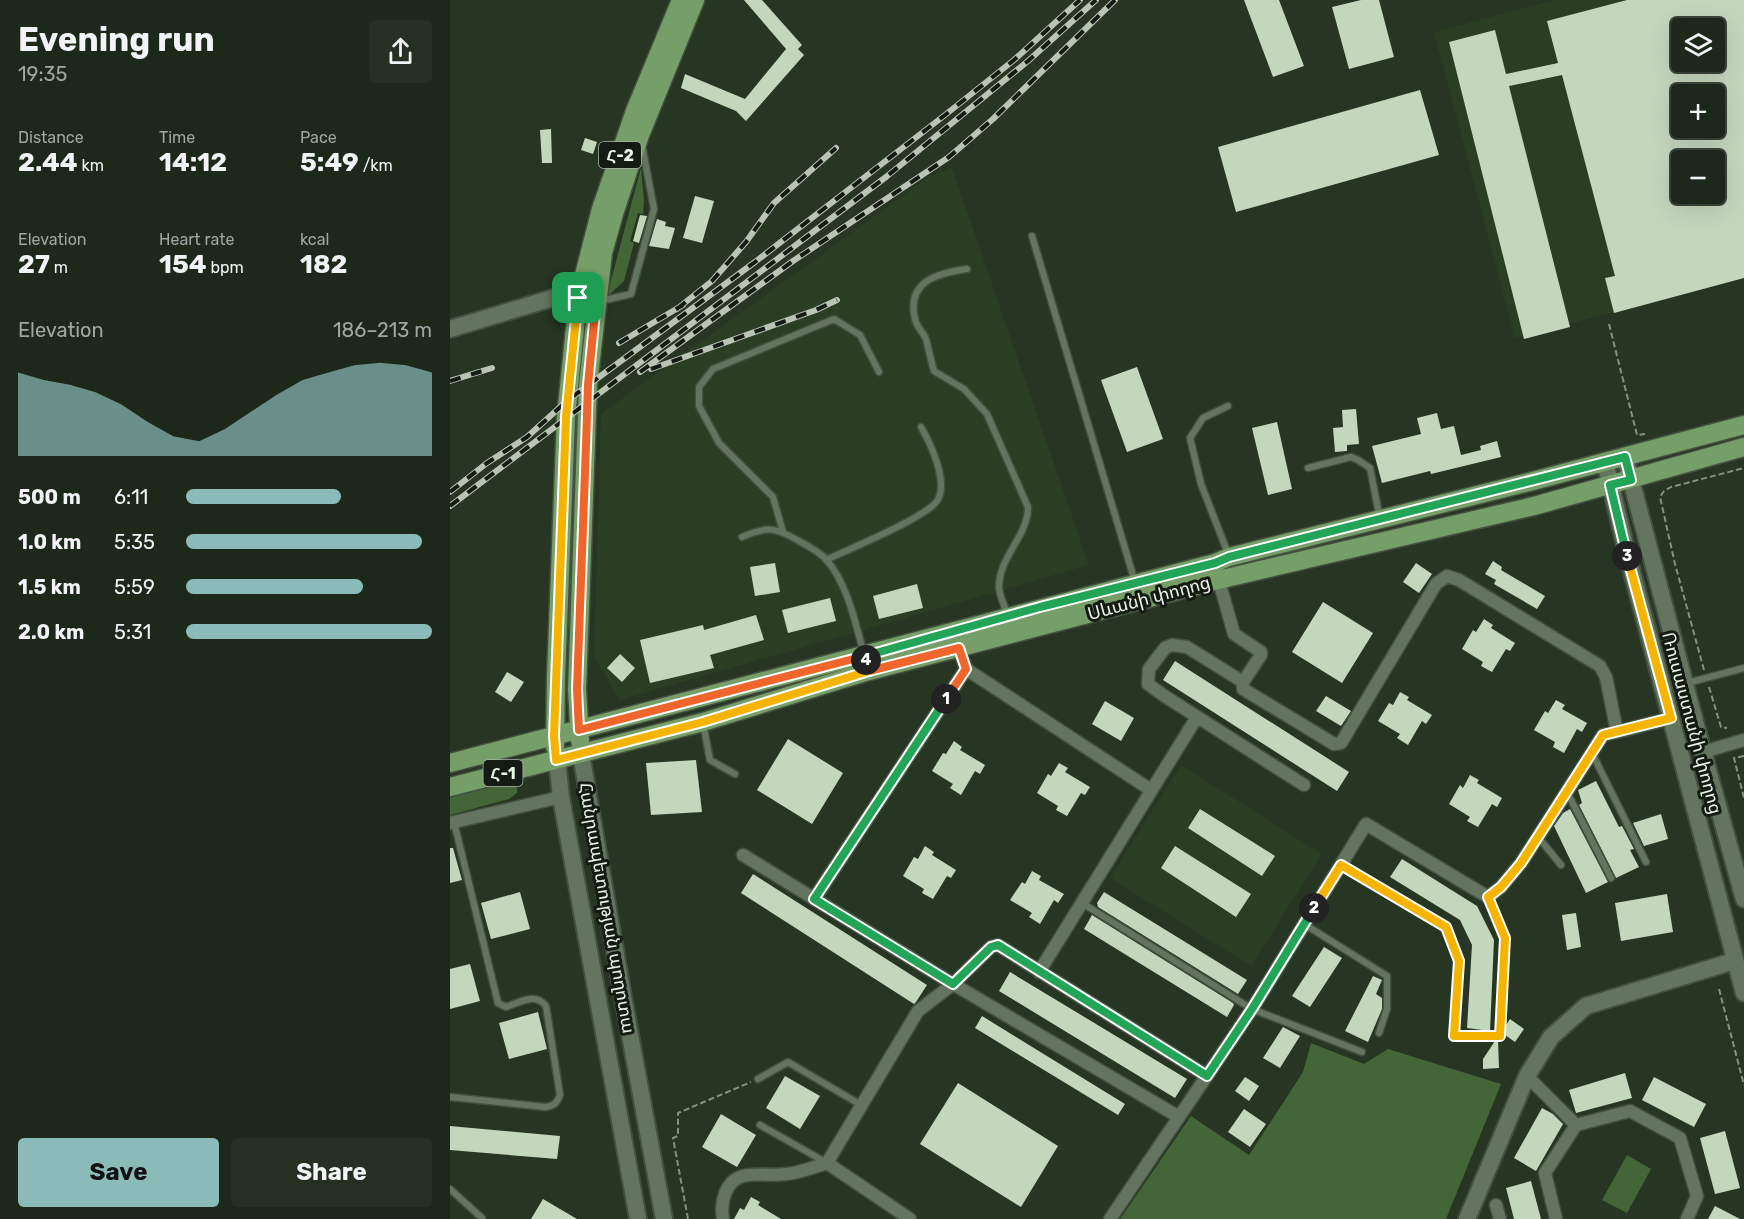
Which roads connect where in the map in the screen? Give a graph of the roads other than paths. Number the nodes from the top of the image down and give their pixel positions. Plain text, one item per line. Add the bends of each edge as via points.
1 (681, 0) edge
2 (695, 0) edge
3 (640, 135) junction
4 (1032, 236) dead end
5 (967, 269) dead end
6 (596, 302) junction
7 (577, 306) junction
8 (450, 329) edge
9 (879, 372) dead end
10 (1228, 406) dead end
11 (1744, 425) edge
12 (921, 427) dead end
13 (1744, 447) edge
14 (1625, 457) junction
15 (1605, 462) junction
16 (1308, 468) dead end
17 (1631, 480) junction
18 (1610, 485) junction
19 (1380, 519) junction
20 (783, 532) junction
21 (742, 537) dead end
22 (826, 560) junction
23 (1221, 566) junction
24 (1135, 583) junction
25 (1008, 616) junction
26 (959, 648) junction
27 (867, 663) junction
28 (966, 669) junction
29 (1744, 669) edge
30 (1243, 682) junction
31 (1685, 684) junction
32 (1197, 717) junction
33 (1671, 718) junction
34 (703, 722) junction
35 (579, 730) junction
36 (1617, 732) junction
37 (554, 736) junction
38 (1744, 740) edge
39 (1703, 752) junction
40 (1592, 753) junction
41 (581, 754) junction
42 (556, 760) junction
43 (450, 763) edge
44 (735, 774) dead end
45 (1304, 785) dead end
46 (450, 787) edge
47 (1151, 790) junction
48 (1567, 791) junction
49 (561, 797) junction
50 (452, 823) edge
51 (1538, 836) junction
52 (743, 855) dead end
53 (1646, 862) dead end
54 (1341, 865) junction
55 (1561, 865) dead end
56 (1611, 878) dead end
57 (1488, 897) junction
58 (814, 899) junction
59 (1744, 899) edge
60 (1081, 903) junction
61 (1304, 924) junction
62 (1739, 959) edge
63 (1038, 972) junction
64 (953, 984) junction
65 (1744, 993) edge
66 (1252, 1009) junction
67 (1379, 1033) dead end
68 (1362, 1052) dead end
69 (1207, 1076) junction
70 (1527, 1076) junction
71 (758, 1079) road end
72 (450, 1096) edge
73 (862, 1105) junction
74 (1179, 1117) junction
75 (760, 1125) dead end
76 (1576, 1125) junction
77 (827, 1163) junction
78 (450, 1189) edge
79 (1496, 1205) dead end
80 (482, 1219) edge
81 (638, 1219) edge
82 (664, 1219) edge
83 (723, 1219) edge
84 (910, 1219) edge
85 (1110, 1219) edge
86 (1467, 1219) edge
87 (1500, 1219) edge
88 (1556, 1219) edge
89 (1687, 1219) edge

1 - 7 main road, Հ-2 via 635,111 601,208
2 - 3 main road, Հանրապետության պողոտա / Հ-2
3 - 6 main road, Հանրապետության պողոտա / Հ-2 via 603,253
3 - 6 lane via 654,209 631,294
4 - 24 lane
5 - 25 lane via 941,273 920,285 914,300 915,320 925,337 934,371 964,389 987,414 1028,507 1028,519 1001,566 999,588
6 - 7 main road
6 - 35 main road, Հանրապետության պողոտա / Հ-2 via 588,385 577,689
7 - 8 main road via 556,297
7 - 37 main road, Հանրապետության պողոտա / Հ-2 via 566,417
9 - 20 lane via 860,335 834,319 712,369 699,387 699,406 719,443 773,497
10 - 23 lane via 1203,418 1190,438
11 - 14 main road, Սևանի փողոց / Հ-1
12 - 22 lane via 931,443 939,471 941,491 937,502 921,515
13 - 17 main road, Սևանի փողոց / Հ-1
14 - 15 main road, Սևանի փողոց / Հ-1
14 - 17 main road, Ռուսաստանի փողոց
15 - 18 main road, Ռուսաստանի փողոց
15 - 19 main road, Սևանի փողոց / Հ-1
16 - 19 lane via 1351,457 1358,459 1370,468
17 - 18 main road, Սևանի փողոց / Հ-1
17 - 31 main road, Ռուսաստանի փողոց
18 - 23 main road, Սևանի փողոց / Հ-1 via 1488,518
18 - 33 main road, Ռուսաստանի փողոց
19 - 23 main road, Սևանի փողոց / Հ-1
20 - 21 lane via 761,529
20 - 22 lane
22 - 27 lane via 846,591
23 - 24 main road, Սևանի փողոց / Հ-1
23 - 26 main road, Սևանի փողոց / Հ-1
23 - 30 street via 1234,634 1261,652
24 - 25 main road, Սևանի փողոց / Հ-1
25 - 27 main road, Սևանի փողոց / Հ-1
26 - 27 main road, Սևանի փողոց / Հ-1
26 - 28 street
27 - 34 main road, Սևանի փողոց / Հ-1
27 - 35 main road, Սևանի փողոց / Հ-1
28 - 47 street
28 - 58 street
29 - 31 lane
30 - 32 street via 1187,646 1165,648 1149,669 1148,684
30 - 36 street via 1244,689 1338,745 1436,584 1447,576 1600,666 1606,677
31 - 39 main road, Ռուսաստանի փողոց
32 - 45 street
32 - 47 street
33 - 36 street
33 - 62 main road, Ռուսաստանի փողոց
34 - 41 main road, Սևանի փողոց / Հ-1
34 - 44 lane via 710,760
35 - 37 main road, Սևանի փողոց / Հ-1
35 - 41 main road, Հանրապետության պողոտա / Հ-2
36 - 40 street via 1603,735
37 - 42 main road, Հանրապետության պողոտա / Հ-2
37 - 43 main road, Հ-1
38 - 39 street
39 - 59 main road, Ռուսաստանի փողոց
40 - 48 street
40 - 53 lane
41 - 42 main road, Սևանի փողոց / Հ-1
41 - 82 main road, Հանրապետության պողոտա
42 - 46 main road, Հ-1
42 - 49 main road, Հանրապետության պողոտա
47 - 60 street
48 - 51 street
48 - 56 lane
49 - 50 street
49 - 81 main road, Հանրապետության պողոտա
50 - 72 lane via 498,1003 506,1007 536,998 542,1000 560,1095 553,1106 545,1107
51 - 55 lane
51 - 57 street via 1511,876
52 - 58 street
54 - 57 street via 1366,824
54 - 57 lane via 1446,927 1459,961 1454,1036 1500,1036 1505,938
54 - 61 street
58 - 64 street
60 - 63 street
60 - 66 lane
61 - 66 street
61 - 67 lane via 1387,976 1387,1009
62 - 65 main road, Ռուսաստանի փողոց
62 - 70 main road via 1586,1006 1551,1037
63 - 64 street via 998,945 991,947
63 - 69 street
64 - 73 street via 918,1011
64 - 74 street
66 - 68 lane
66 - 69 street
69 - 74 street
70 - 76 street
70 - 86 main road
71 - 73 lane via 788,1062
73 - 77 street
74 - 85 street
75 - 77 lane
76 - 88 street via 1545,1173
76 - 89 street via 1630,1111 1680,1138 1697,1196
77 - 83 street via 789,1174 743,1176 724,1192
77 - 84 street
78 - 80 lane
79 - 87 street

